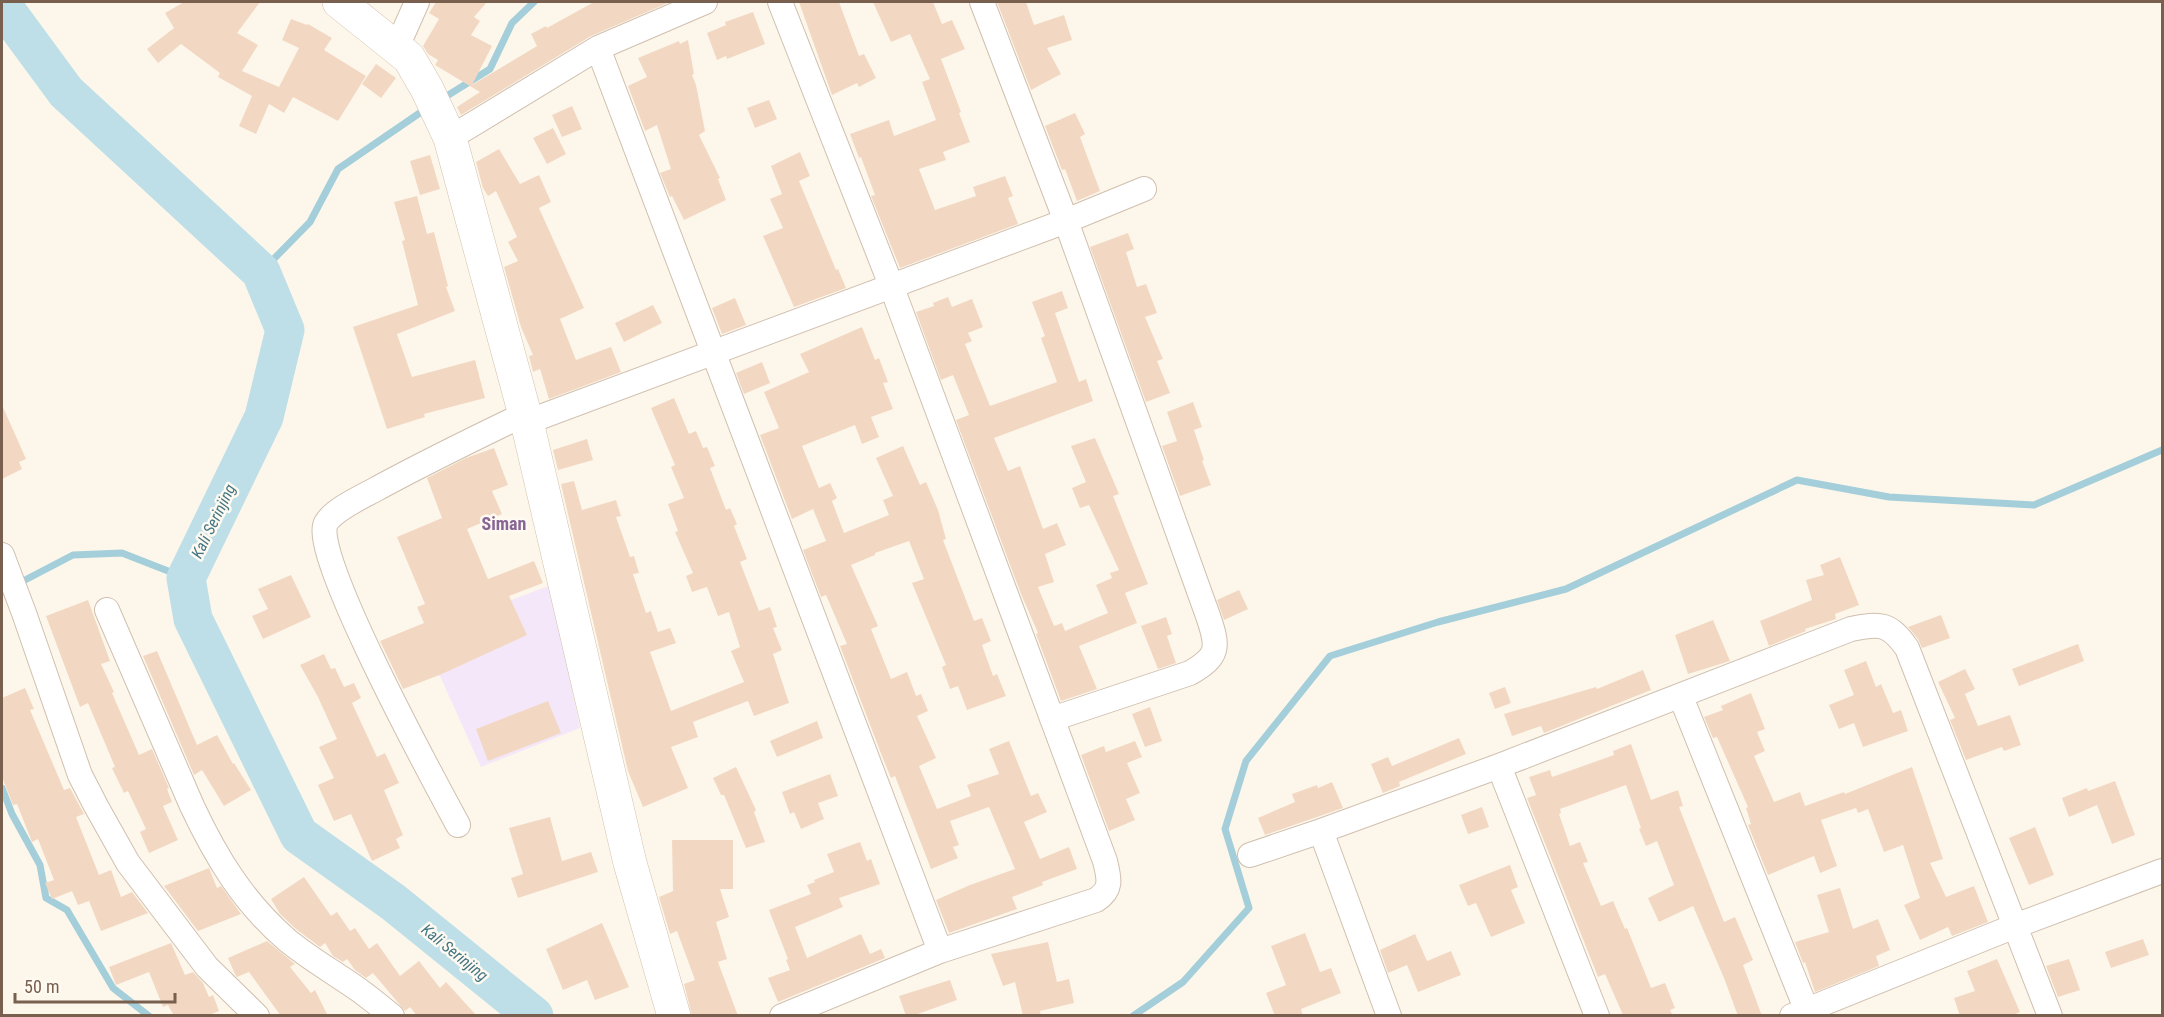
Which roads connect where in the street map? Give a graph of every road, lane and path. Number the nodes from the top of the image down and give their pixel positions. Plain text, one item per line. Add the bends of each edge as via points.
1 (339, 2) edge
2 (417, 2) edge
3 (705, 2) edge
4 (780, 2) edge
5 (982, 2) edge
6 (397, 47) junction
7 (598, 48) junction
8 (447, 130) junction
9 (1144, 189) dead end
10 (1066, 221) junction
11 (891, 285) junction
12 (712, 353) junction
13 (526, 418) junction
14 (5, 565) edge
15 (107, 610) dead end
16 (1680, 697) junction
17 (1052, 719) junction
18 (1499, 766) junction
19 (458, 825) dead end
20 (1321, 831) junction
21 (1250, 855) dead end
22 (2163, 871) edge
23 (2015, 926) junction
24 (940, 951) junction
25 (1803, 1014) edge
26 (256, 1016) edge
27 (392, 1016) edge
28 (674, 1016) edge
29 (782, 1016) edge
30 (1389, 1016) edge
31 (1597, 1016) edge
32 (2050, 1016) edge

1 - 6 main road
2 - 6 street
3 - 7 street
4 - 11 street
5 - 10 street
6 - 8 main road via 409,58
7 - 8 street
7 - 12 street
8 - 13 main road
9 - 10 street
10 - 11 street
10 - 17 street via 1209,616 1215,647 1207,663 1190,673
11 - 12 street
11 - 17 street
12 - 13 street
12 - 24 street
13 - 19 street via 434,458 333,514 325,524 326,548 360,632
13 - 28 main road via 630,863
14 - 26 street via 80,775 128,863 207,967
15 - 27 street via 192,806 234,883 286,939
16 - 18 street
16 - 23 street via 1851,629 1884,625 1907,648
16 - 25 street
17 - 24 street via 1105,861 1108,889 1096,900
18 - 20 street
18 - 31 street
20 - 21 street
20 - 30 street
22 - 23 street
23 - 25 street
23 - 32 street
24 - 29 street

